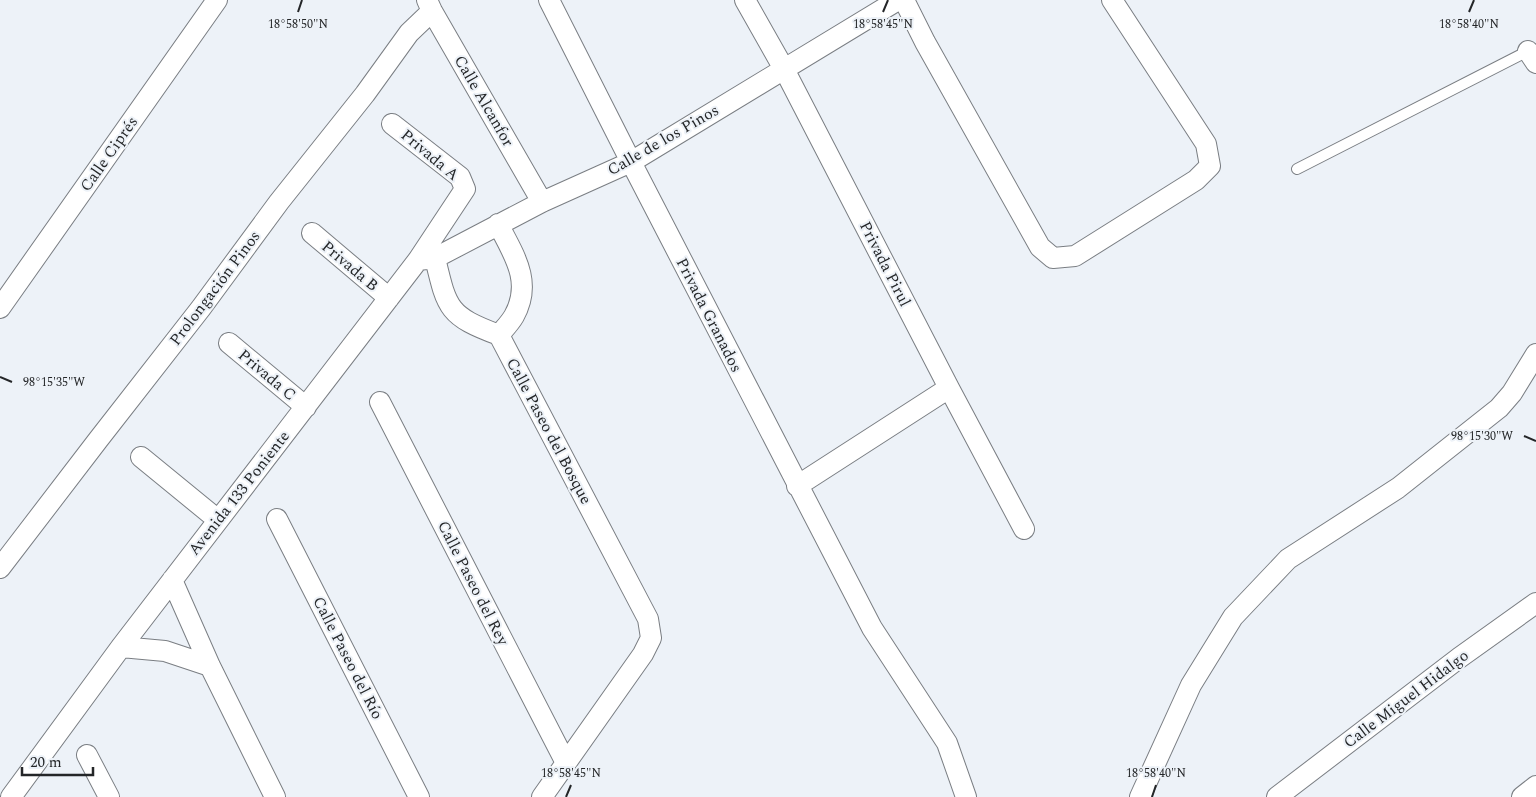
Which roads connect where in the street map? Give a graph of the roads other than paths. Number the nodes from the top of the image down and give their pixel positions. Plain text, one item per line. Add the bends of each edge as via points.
1 (217, 0) edge
2 (549, 0) edge
3 (745, 0) edge
4 (898, 0) edge
5 (904, 0) edge
6 (1112, 0) edge
7 (430, 6) edge
8 (1533, 54) edge
9 (784, 69) junction
10 (392, 124) dead end
11 (631, 162) junction
12 (1296, 169) dead end
13 (465, 189) joint
14 (542, 202) junction
15 (498, 224) junction
16 (312, 233) dead end
17 (426, 259) junction
18 (389, 298) junction
19 (0, 308) edge
20 (499, 335) junction
21 (229, 343) dead end
22 (1536, 354) edge
23 (949, 388) junction
24 (380, 402) dead end
25 (306, 407) junction
26 (141, 457) dead end
27 (798, 486) junction
28 (277, 519) dead end
29 (218, 520) junction
30 (1024, 529) dead end
31 (0, 568) edge
32 (172, 580) junction
33 (1536, 602) edge
34 (120, 647) junction
35 (210, 666) junction
36 (87, 755) dead end
37 (566, 763) junction
38 (1536, 786) edge
39 (11, 797) edge
40 (109, 797) edge
41 (275, 797) edge
42 (419, 797) edge
43 (542, 797) edge
44 (966, 797) edge
45 (1140, 797) edge
46 (1277, 797) edge
47 (1522, 797) edge

1 - 19 street, Calle Ciprés
2 - 11 street, Privada Granados
3 - 9 street, Privada Pirul
4 - 9 street, Calle de los Pinos
5 - 6 street via 1040,247 1053,258 1075,256 1196,180 1210,166 1206,144
7 - 14 street, Calle Alcanfor
7 - 31 street, Prolongación Pinos
8 - 12 lane
9 - 11 street, Calle de los Pinos
9 - 23 street, Privada Pirul
10 - 13 street, Privada A via 460,177
11 - 14 street, Calle de los Pinos
11 - 27 street, Privada Granados
13 - 17 street, Avenida 133 Poniente
14 - 15 street, Calle de los Pinos
15 - 17 street, Calle de los Pinos
15 - 20 street via 522,277 522,295 514,317
16 - 18 street, Privada B
17 - 18 street, Avenida 133 Poniente
17 - 20 street via 449,305 459,317
18 - 25 street, Avenida 133 Poniente
20 - 37 street, Calle Paseo del Bosque via 648,619 650,638 642,654
21 - 25 street, Privada C
22 - 45 street via 1499,408 1398,488 1288,558 1233,617 1191,685
23 - 27 street
23 - 30 street, Privada Pirul
24 - 37 street, Calle Paseo del Rey
25 - 29 street, Avenida 133 Poniente
26 - 29 street
27 - 44 street, Privada Granados via 872,628 947,742
28 - 42 street, Calle Paseo del Río
29 - 32 street, Avenida 133 Poniente
32 - 34 street, Avenida 133 Poniente
32 - 35 street
33 - 46 street, Calle Miguel Hidalgo
34 - 35 street via 165,651
34 - 39 street, Avenida 133 Poniente
35 - 41 street
36 - 40 street
37 - 43 street
38 - 47 street

